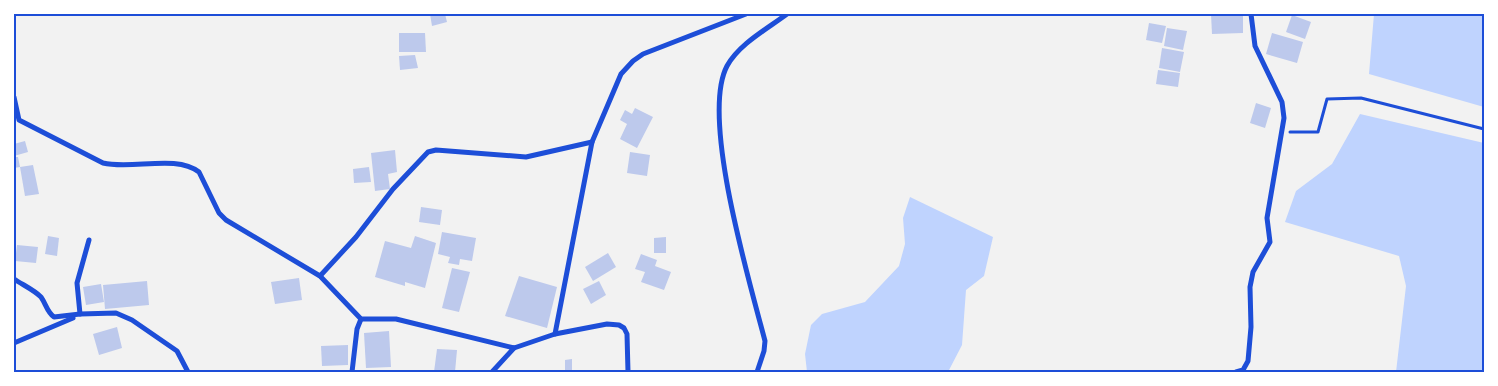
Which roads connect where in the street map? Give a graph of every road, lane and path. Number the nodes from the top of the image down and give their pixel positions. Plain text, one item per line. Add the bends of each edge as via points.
1 (746, 14) edge
2 (786, 14) edge
3 (1251, 14) edge
4 (14, 97) edge
5 (16, 121) edge
6 (1484, 129) edge
7 (1282, 132) junction
8 (592, 142) junction
9 (89, 240) dead end
10 (320, 276) junction
11 (14, 279) edge
12 (80, 314) junction
13 (361, 319) junction
14 (555, 334) junction
15 (14, 343) edge
16 (514, 348) junction
17 (188, 372) edge
18 (352, 372) edge
19 (492, 372) edge
20 (628, 372) edge
21 (756, 372) edge
22 (1236, 372) edge

1 - 8 street via 633,61 621,74
2 - 21 street via 738,51 725,70 720,94 720,125 728,188 745,272 765,341
3 - 7 street via 1255,46 1282,102
4 - 5 street
5 - 10 street via 104,163 168,163 193,168 199,172 219,213 226,220
6 - 7 path via 1361,98 1327,99 1318,132
7 - 22 street via 1267,218 1270,242 1253,272 1250,286 1252,327 1248,361 1243,370
8 - 10 street via 526,158 428,152
8 - 14 street
9 - 12 street via 77,283
10 - 13 street
11 - 12 street via 36,293 54,317
12 - 15 street
12 - 17 street via 116,313 132,320 177,351
13 - 16 street via 396,319
13 - 18 street
14 - 16 street
14 - 20 street via 620,324 627,334
16 - 19 street

